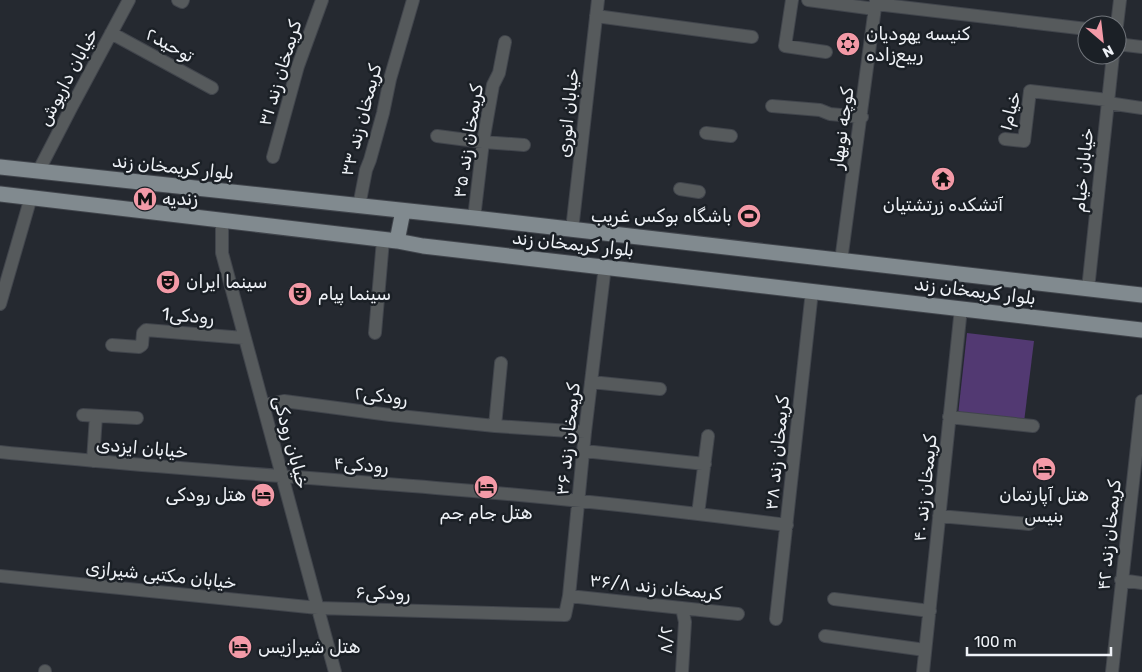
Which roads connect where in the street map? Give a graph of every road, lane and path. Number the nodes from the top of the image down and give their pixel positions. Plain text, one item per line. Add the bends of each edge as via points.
1 (129, 0) edge
2 (322, 0) edge
3 (413, 0) edge
4 (598, 0) edge
5 (792, 0) edge
6 (808, 0) edge
7 (1120, 0) edge
8 (876, 4) edge
9 (1118, 15) edge
10 (596, 16) junction
11 (1077, 28) edge
12 (111, 32) junction
13 (752, 36) dead end
14 (505, 42) dead end
15 (1127, 45) edge
16 (1142, 47) edge
17 (826, 52) dead end
18 (1112, 65) edge
19 (212, 88) dead end
20 (1108, 101) junction
21 (772, 106) dead end
22 (1142, 108) edge
23 (862, 117) junction
24 (706, 133) dead end
25 (436, 136) dead end
26 (731, 136) dead end
27 (1006, 138) dead end
28 (482, 142) junction
29 (524, 145) dead end
30 (273, 157) dead end
31 (1, 167) edge
32 (39, 170) junction
33 (680, 189) dead end
34 (698, 192) dead end
35 (0, 194) edge
36 (31, 198) junction
37 (359, 206) junction
38 (403, 211) junction
39 (474, 218) junction
40 (222, 221) junction
41 (572, 230) junction
42 (390, 241) junction
43 (842, 261) junction
44 (605, 266) junction
45 (1088, 289) junction
46 (812, 291) junction
47 (1142, 296) edge
48 (0, 304) edge
49 (961, 308) junction
50 (1142, 330) edge
51 (375, 333) dead end
52 (244, 338) junction
53 (112, 345) dead end
54 (502, 363) dead end
55 (591, 382) junction
56 (660, 389) dead end
57 (1142, 401) edge
58 (264, 405) junction
59 (83, 415) dead end
60 (96, 416) junction
61 (138, 418) dead end
62 (949, 418) junction
63 (495, 426) junction
64 (1033, 426) dead end
65 (585, 432) junction
66 (708, 436) dead end
67 (584, 451) junction
68 (0, 452) edge
69 (93, 461) junction
70 (705, 464) junction
71 (282, 476) junction
72 (579, 501) junction
73 (1136, 501) edge
74 (698, 514) junction
75 (939, 516) junction
76 (1029, 524) dead end
77 (787, 525) junction
78 (0, 576) edge
79 (1121, 580) junction
80 (1142, 583) edge
81 (569, 596) junction
82 (834, 599) dead end
83 (318, 608) junction
84 (682, 608) junction
85 (930, 611) junction
86 (738, 614) dead end
87 (565, 615) joint
88 (776, 619) dead end
89 (824, 636) dead end
90 (926, 650) junction
91 (335, 672) edge
92 (682, 672) edge
93 (922, 672) edge
94 (1112, 672) edge

1 - 12 street, خیابان داریوش
2 - 30 street, کریمخان زند ۳۱ via 298,66
3 - 37 street, کریمخان زند ۳۳
4 - 10 street, خیابان انوری
5 - 17 street via 785,46
6 - 8 street
7 - 9 street
8 - 11 street
8 - 23 street, کوچه نوبهار
10 - 13 street
10 - 41 street, خیابان انوری
12 - 19 street, توحید۲
12 - 32 street, خیابان داریوش
14 - 28 street, کریمخان زند ۳۵
15 - 16 street
18 - 20 street, خیابان خیام
20 - 22 street
20 - 27 street, ۱خیام via 1030,90 1024,141
20 - 45 street, خیابان خیام
21 - 23 street
23 - 43 street, کوچه نوبهار
24 - 26 street
25 - 28 street
28 - 29 street
28 - 39 street, کریمخان زند ۳۵
31 - 32 main road, بلوار کریمخان زند
32 - 37 main road, بلوار کریمخان زند
33 - 34 street
35 - 36 main road, بلوار کریمخان زند
36 - 40 main road, بلوار کریمخان زند
36 - 48 street
37 - 38 main road, بلوار کریمخان زند
38 - 39 main road, بلوار کریمخان زند
38 - 42 main road
39 - 41 main road, بلوار کریمخان زند
40 - 42 main road, بلوار کریمخان زند
40 - 52 street, خیابان رودکی via 222,253
41 - 43 main road, بلوار کریمخان زند
42 - 44 main road, بلوار کریمخان زند
42 - 51 street
43 - 45 main road, بلوار کریمخان زند
44 - 46 main road, بلوار کریمخان زند
44 - 55 street, کریمخان زند ۳۶
45 - 47 main road, بلوار کریمخان زند
46 - 49 main road, بلوار کریمخان زند
46 - 77 street, کریمخان زند ۳۸
49 - 50 main road, بلوار کریمخان زند
49 - 62 street, کریمخان زند ۴۰
52 - 53 street, 1رودکی via 146,330 139,347
52 - 58 street, خیابان رودکی
54 - 63 street
55 - 56 street
55 - 65 street, کریمخان زند ۳۶
57 - 73 street, کریمخان زند ۴۲
58 - 63 street, رودکی۲ via 284,401
58 - 71 street, خیابان رودکی
59 - 60 street
60 - 61 street
60 - 69 street
62 - 64 street
62 - 75 street, کریمخان زند ۴۰
63 - 65 street, رودکی۲
65 - 67 street, کریمخان زند ۳۶
66 - 70 street
67 - 70 street
67 - 72 street, کریمخان زند ۳۶
68 - 69 street, خیابان ایزدی
69 - 71 street, خیابان ایزدی
70 - 74 street
71 - 72 street, رودکی۴
71 - 83 street, خیابان رودکی
72 - 74 street, رودکی۴
72 - 81 street, کریمخان زند ۳۶
73 - 79 street, کریمخان زند ۴۲
74 - 77 street, رودکی۴
75 - 76 street
75 - 85 street, کریمخان زند ۴۰
77 - 88 street, کریمخان زند ۳۸
78 - 83 street, خیابان مکتبی شیرازی
79 - 80 street
79 - 94 street, کریمخان زند ۴۲
81 - 84 street, کریمخان زند ۳۶/۸
81 - 87 street, کریمخان زند ۳۶
82 - 85 street
83 - 87 street, رودکی۶
83 - 91 street, خیابان رودکی
84 - 86 street, کریمخان زند ۳۶/۸
84 - 92 street, ۸/۲ via 685,622
85 - 90 street, کریمخان زند ۴۰
89 - 90 street
90 - 93 street, کریمخان زند ۴۰

